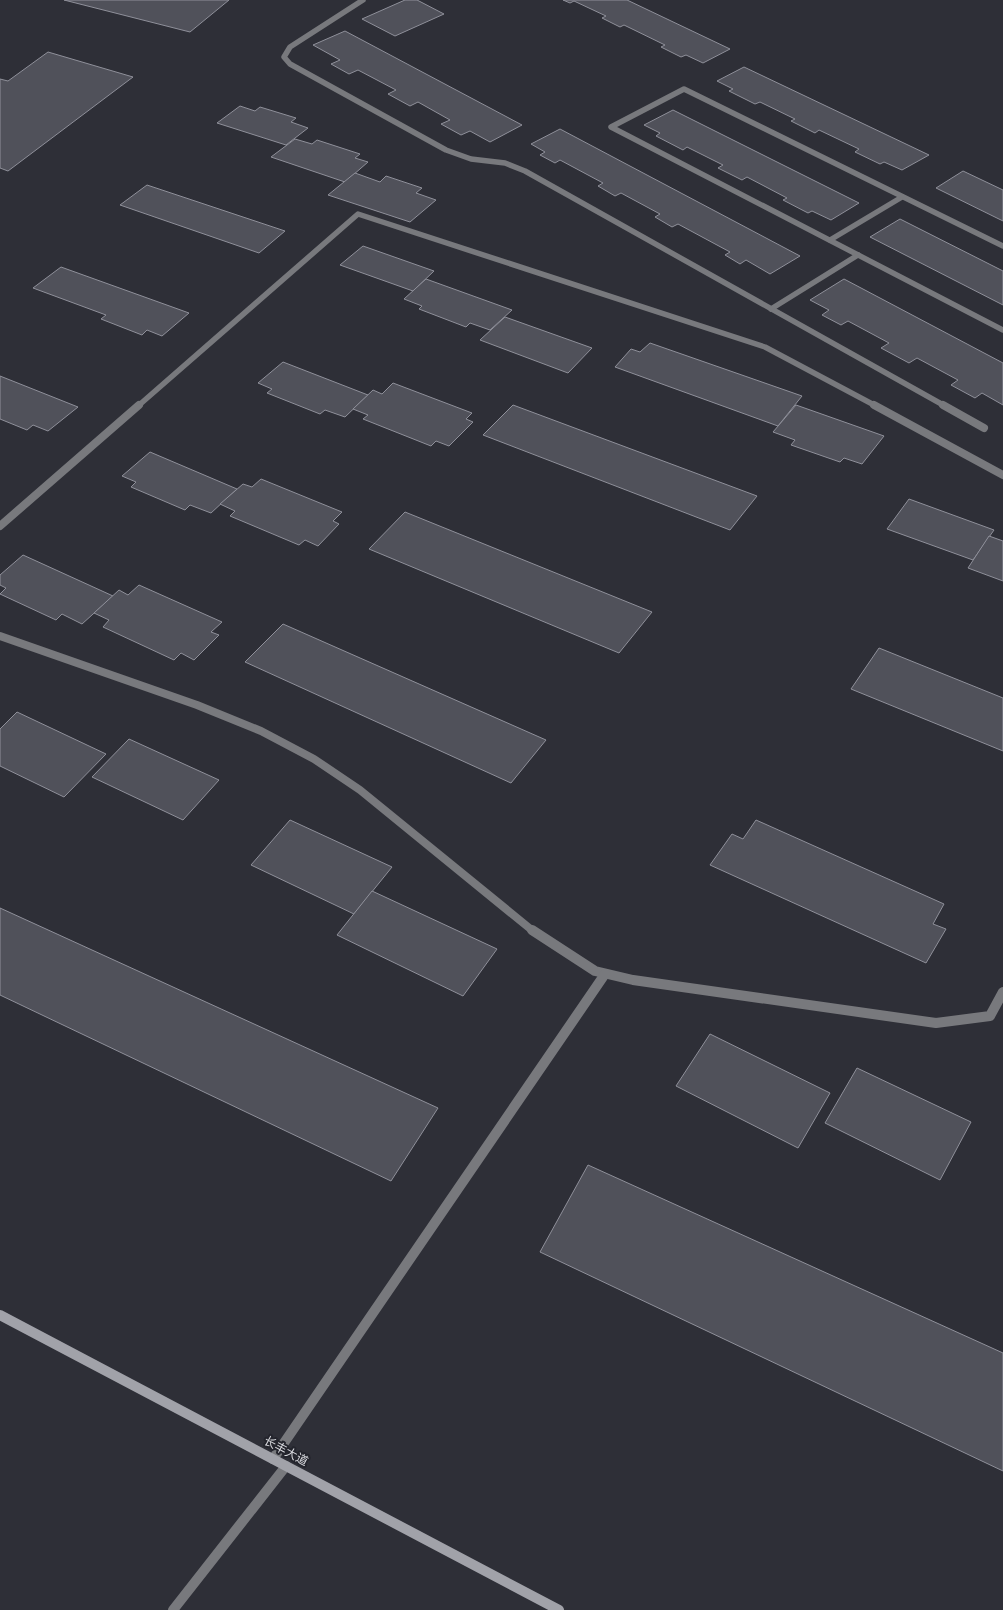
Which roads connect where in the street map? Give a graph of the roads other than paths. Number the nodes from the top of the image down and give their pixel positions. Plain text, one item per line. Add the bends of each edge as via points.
1 (363, 0) edge
2 (902, 197) junction
3 (830, 240) junction
4 (1003, 246) edge
5 (858, 255) junction
6 (771, 309) junction
7 (1003, 330) edge
8 (984, 428) dead end
9 (1003, 475) edge
10 (0, 526) edge
11 (0, 636) edge
12 (605, 974) junction
13 (1003, 992) edge
14 (0, 1315) edge
15 (273, 1459) junction
16 (286, 1466) junction
17 (173, 1610) edge
18 (559, 1610) edge

1 - 6 street via 290,48 284,57 290,64 446,150 471,159 505,163 525,171
2 - 3 street
2 - 3 street via 684,89 611,127
2 - 4 street
3 - 5 street
5 - 6 street
5 - 7 street
6 - 8 street
9 - 10 street via 765,348 358,214
11 - 12 street via 197,705 261,731 314,759 360,790 533,931 595,971
12 - 13 street via 936,1023 990,1016
12 - 15 street
14 - 15 main road, 长丰大道
15 - 16 main road, 长丰大道
16 - 17 street
16 - 18 main road, 长丰大道

